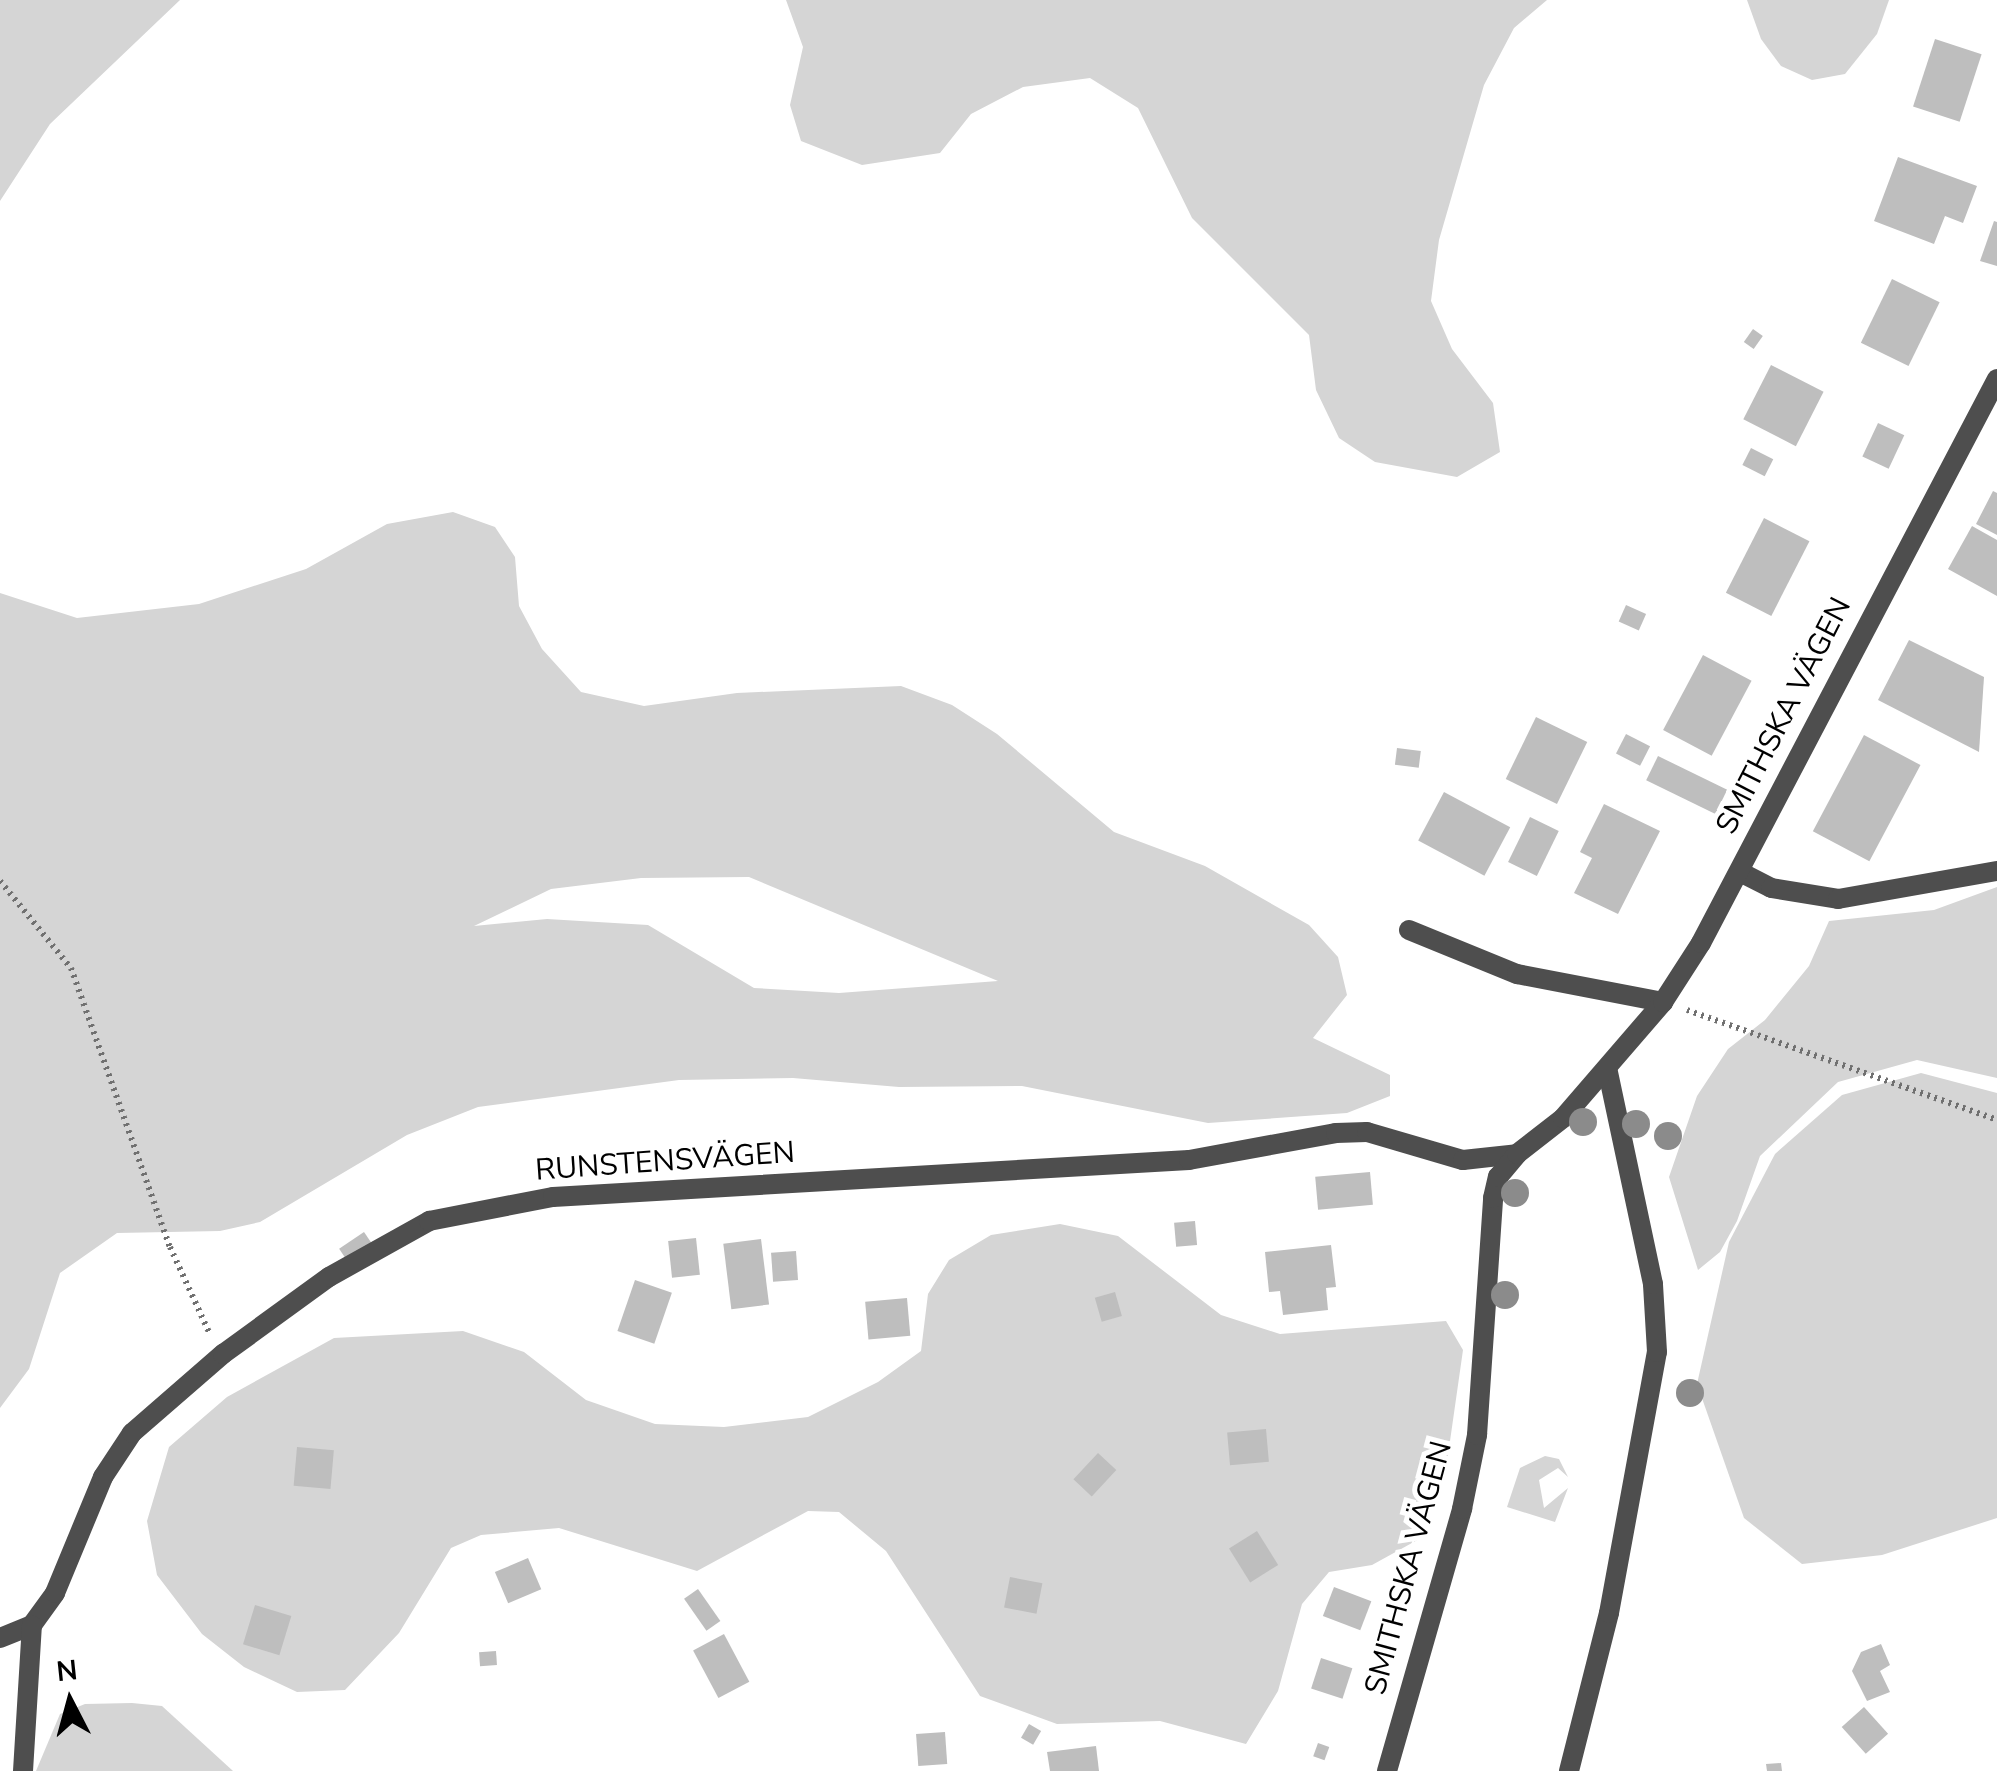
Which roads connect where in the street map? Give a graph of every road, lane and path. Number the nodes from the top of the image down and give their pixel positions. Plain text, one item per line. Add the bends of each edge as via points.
1 (1997, 380) edge
2 (1997, 871) edge
3 (1740, 872) junction
4 (0, 881) edge
5 (1409, 930) dead end
6 (1662, 1002) junction
7 (1607, 1068) junction
8 (1997, 1120) edge
9 (1516, 1154) junction
10 (223, 1354) junction
11 (32, 1624) junction
12 (0, 1638) edge
13 (23, 1771) edge
14 (1387, 1771) edge
15 (1569, 1771) edge

1 - 3 street, SMITHSKA VÄGEN
2 - 3 street via 1838,899 1771,888
3 - 6 street, SMITHSKA VÄGEN
4 - 10 path via 71,968 189,1296
5 - 6 street via 1516,974
6 - 7 street, SMITHSKA VÄGEN
6 - 8 path
7 - 9 street, SMITHSKA VÄGEN via 1564,1118
7 - 15 street via 1652,1284 1657,1352 1609,1612
9 - 10 street, RUNSTENSVÄGEN via 1463,1160 1368,1132 1336,1133 1189,1160 488,1206 429,1221 329,1277
9 - 14 street, SMITHSKA VÄGEN via 1498,1177 1487,1241 1477,1436 1462,1509
10 - 11 street, RUNSTENSVÄGEN via 132,1434 103,1477 56,1593
11 - 12 street
11 - 13 street

